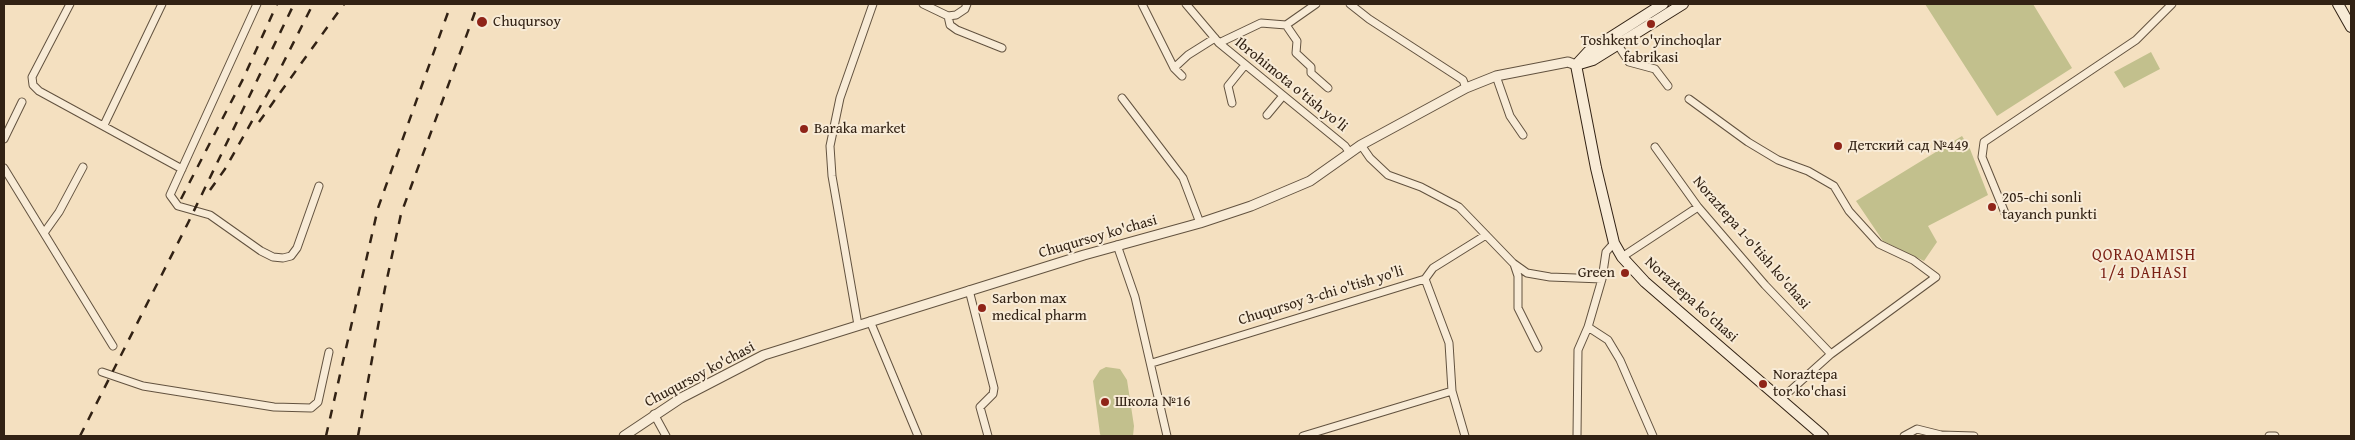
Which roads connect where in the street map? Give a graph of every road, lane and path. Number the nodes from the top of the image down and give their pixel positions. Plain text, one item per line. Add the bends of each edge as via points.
1 (70, 4) edge
2 (162, 4) edge
3 (257, 4) edge
4 (873, 4) edge
5 (923, 4) edge
6 (967, 4) edge
7 (1142, 4) edge
8 (1186, 4) edge
9 (1316, 4) edge
10 (1350, 4) edge
11 (1662, 4) edge
12 (1683, 4) edge
13 (2172, 4) edge
14 (2338, 4) edge
15 (948, 16) junction
16 (1286, 25) junction
17 (2351, 27) edge
18 (1217, 41) junction
19 (1618, 45) junction
20 (1002, 48) dead end
21 (1244, 65) junction
22 (1576, 65) junction
23 (1174, 68) junction
24 (1182, 76) dead end
25 (1496, 76) junction
26 (1668, 86) dead end
27 (1328, 88) dead end
28 (1466, 88) junction
29 (1282, 97) junction
30 (1122, 98) dead end
31 (1688, 99) dead end
32 (22, 102) dead end
33 (1232, 103) dead end
34 (1267, 115) dead end
35 (104, 125) junction
36 (1523, 136) dead end
37 (4, 139) edge
38 (1361, 145) junction
39 (1655, 147) dead end
40 (1350, 153) junction
41 (84, 167) dead end
42 (4, 168) edge
43 (182, 169) junction
44 (319, 186) dead end
45 (1698, 207) junction
46 (2005, 213) dead end
47 (1200, 223) junction
48 (44, 233) junction
49 (1486, 235) junction
50 (1614, 243) junction
51 (1117, 245) junction
52 (1622, 257) junction
53 (1514, 263) junction
54 (1426, 279) junction
55 (1602, 279) junction
56 (969, 290) junction
57 (870, 321) junction
58 (858, 324) junction
59 (1588, 327) junction
60 (113, 346) dead end
61 (1538, 348) dead end
62 (329, 352) dead end
63 (1831, 354) junction
64 (1152, 363) junction
65 (102, 372) dead end
66 (1452, 390) junction
67 (1781, 399) junction
68 (654, 414) junction
69 (624, 436) edge
70 (666, 436) edge
71 (918, 436) edge
72 (988, 436) edge
73 (1167, 436) edge
74 (1303, 436) edge
75 (1465, 436) edge
76 (1577, 436) edge
77 (1653, 436) edge
78 (1823, 436) edge
79 (1904, 436) edge
80 (1974, 436) edge
81 (2269, 436) edge
82 (2275, 436) edge

1 - 35 street via 32,77 33,85
2 - 35 street
3 - 43 street
4 - 58 street via 840,98 830,146 832,176
5 - 15 street
6 - 15 street via 956,15
7 - 23 street
8 - 18 street, Ibrohimota o'tish yo'li
9 - 16 street
10 - 28 street via 1463,80
11 - 22 main road via 1589,51
12 - 19 main road
13 - 46 street via 2136,40 1984,142 1982,157
14 - 17 main road
15 - 20 street via 954,28
16 - 18 street via 1261,23
16 - 27 street via 1296,41 1296,53
18 - 21 street, Ibrohimota o'tish yo'li
18 - 23 street, Ibrohimota o'tish yo'li via 1188,56
19 - 22 main road via 1593,60
19 - 26 street via 1629,62 1655,69
21 - 29 street, Ibrohimota o'tish yo'li
21 - 33 street via 1228,86
22 - 25 street, Chuqursoy ko'chasi via 1568,62
22 - 50 main road, Noraztepa ko'chasi
23 - 24 street
25 - 28 street, Chuqursoy ko'chasi
25 - 36 street via 1510,116
28 - 38 street, Chuqursoy ko'chasi
29 - 34 street
29 - 40 street, Ibrohimota o'tish yo'li
30 - 47 street via 1184,178
31 - 63 street via 1778,160 1808,171 1834,186 1849,211 1879,244 1913,260 1936,276
32 - 37 street
35 - 43 street
38 - 40 street, Chuqursoy ko'chasi
38 - 49 street via 1388,175 1421,187 1459,207
39 - 45 street, Noraztepa 1-o'tish ko'chasi
40 - 47 street, Chuqursoy ko'chasi via 1293,190
41 - 48 street
42 - 48 street
43 - 44 street via 170,195 178,206 210,214 274,257 292,256
45 - 52 street
45 - 63 street, Noraztepa 1-o'tish ko'chasi via 1765,285
47 - 51 street, Chuqursoy ko'chasi
48 - 60 street
49 - 53 street
49 - 54 street, Chuqursoy 3-chi o'tish yo'li via 1433,268
50 - 52 main road, Noraztepa ko'chasi
50 - 55 street via 1606,252
51 - 56 street, Chuqursoy ko'chasi
51 - 64 street
52 - 67 main road, Noraztepa ko'chasi via 1645,282
53 - 55 street via 1527,273 1543,276
53 - 61 street via 1518,276 1518,308
54 - 64 street, Chuqursoy 3-chi o'tish yo'li
54 - 66 street via 1449,343
55 - 59 street
56 - 57 street, Chuqursoy ko'chasi
56 - 72 street via 994,388 993,394 980,407
57 - 58 street, Chuqursoy ko'chasi
57 - 71 street
58 - 68 street, Chuqursoy ko'chasi via 764,355
59 - 76 street via 1578,350
59 - 77 street via 1608,340 1616,353
62 - 65 street via 318,402 311,408 274,407 143,386
63 - 67 street
64 - 73 street
66 - 74 street
66 - 75 street
67 - 78 main road, Noraztepa ko'chasi
68 - 69 street, Chuqursoy ko'chasi
68 - 70 street
79 - 80 street via 1917,429 1942,435
81 - 82 street

